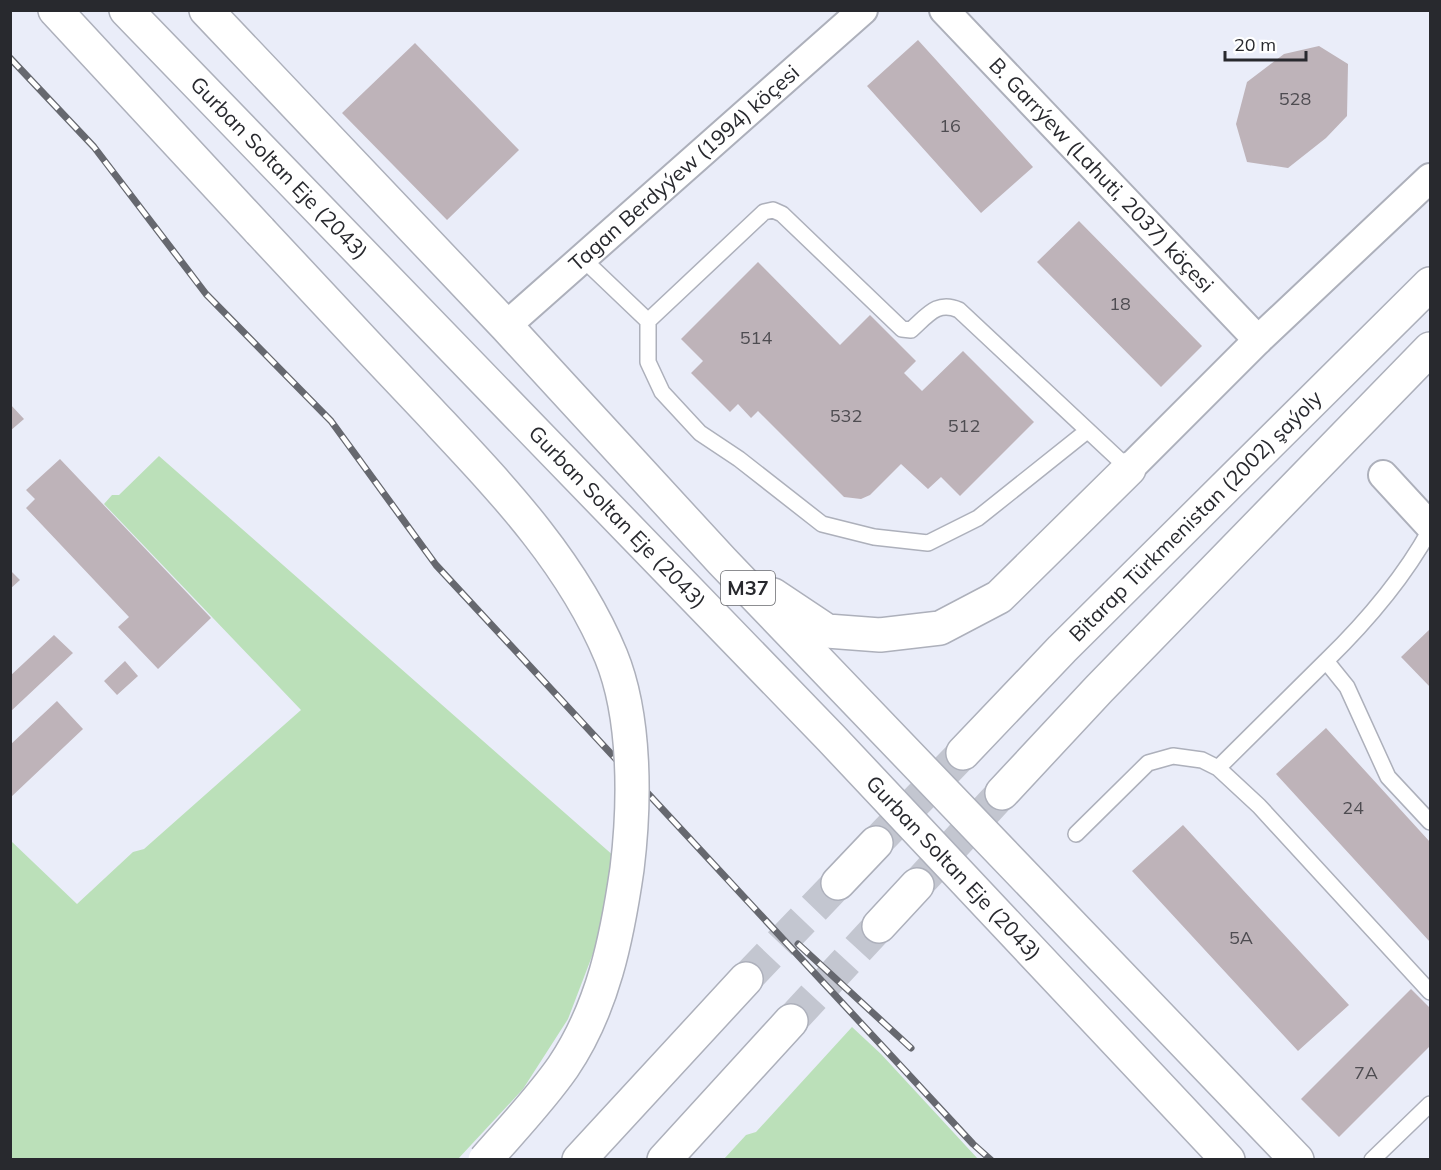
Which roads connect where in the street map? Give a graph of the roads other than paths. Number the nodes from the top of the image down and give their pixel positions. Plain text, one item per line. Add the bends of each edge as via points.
1 (55, 10) edge
2 (126, 10) edge
3 (206, 10) edge
4 (863, 10) edge
5 (944, 10) edge
6 (1431, 178) edge
7 (582, 258) junction
8 (1431, 284) edge
9 (648, 321) junction
10 (506, 326) junction
11 (1258, 340) junction
12 (1431, 349) edge
13 (1087, 431) junction
14 (1129, 469) junction
15 (1383, 475) dead end
16 (1431, 528) edge
17 (722, 561) junction
18 (1326, 661) junction
19 (963, 753) tunnel mouth
20 (1218, 768) junction
21 (1002, 794) tunnel mouth
22 (1431, 822) edge
23 (1076, 834) dead end
24 (876, 843) tunnel mouth
25 (838, 883) tunnel mouth
26 (917, 885) tunnel mouth
27 (879, 926) tunnel mouth
28 (746, 979) tunnel mouth
29 (1431, 992) edge
30 (791, 1021) tunnel mouth
31 (1431, 1104) edge
32 (485, 1160) edge
33 (579, 1160) edge
34 (664, 1160) edge
35 (1228, 1160) edge
36 (1297, 1160) edge
37 (1372, 1160) edge

1 - 32 main road, bridge via 495,483 564,568 607,648 628,725 632,801 629,853 613,954 599,995 565,1064 541,1098
2 - 35 main road, Gurban Soltan Eje (2043) / M37 via 831,738
3 - 10 main road, Gurban Soltan Eje (2043) / M37
4 - 7 street, Tagan Berdyýew (1994) köçesi
5 - 11 street, B. Garrýew (Lahuti, 2037) köçesi
6 - 11 street
7 - 9 lane
7 - 10 street, Tagan Berdyýew (1994) köçesi
8 - 19 main road, Bitarap Türkmenistan (2002) şaýoly via 1062,649
9 - 13 lane via 648,362 662,392 700,433 822,524 853,532 928,543 978,518
9 - 13 lane via 764,212 773,210 782,214 902,329 911,330 937,307 947,305 959,310
10 - 17 main road, Gurban Soltan Eje (2043) / M37
11 - 14 street
12 - 21 main road via 1099,689
13 - 14 lane
14 - 17 main road via 999,597 940,628 880,635 827,631
15 - 16 street
16 - 18 lane via 1410,566
17 - 36 main road, Gurban Soltan Eje (2043) / M37
18 - 20 lane
18 - 22 lane via 1347,687 1388,777
20 - 23 lane via 1188,756 1148,763
20 - 29 lane via 1259,806
24 - 25 main road
26 - 27 main road
28 - 33 main road
30 - 34 main road
31 - 37 lane

